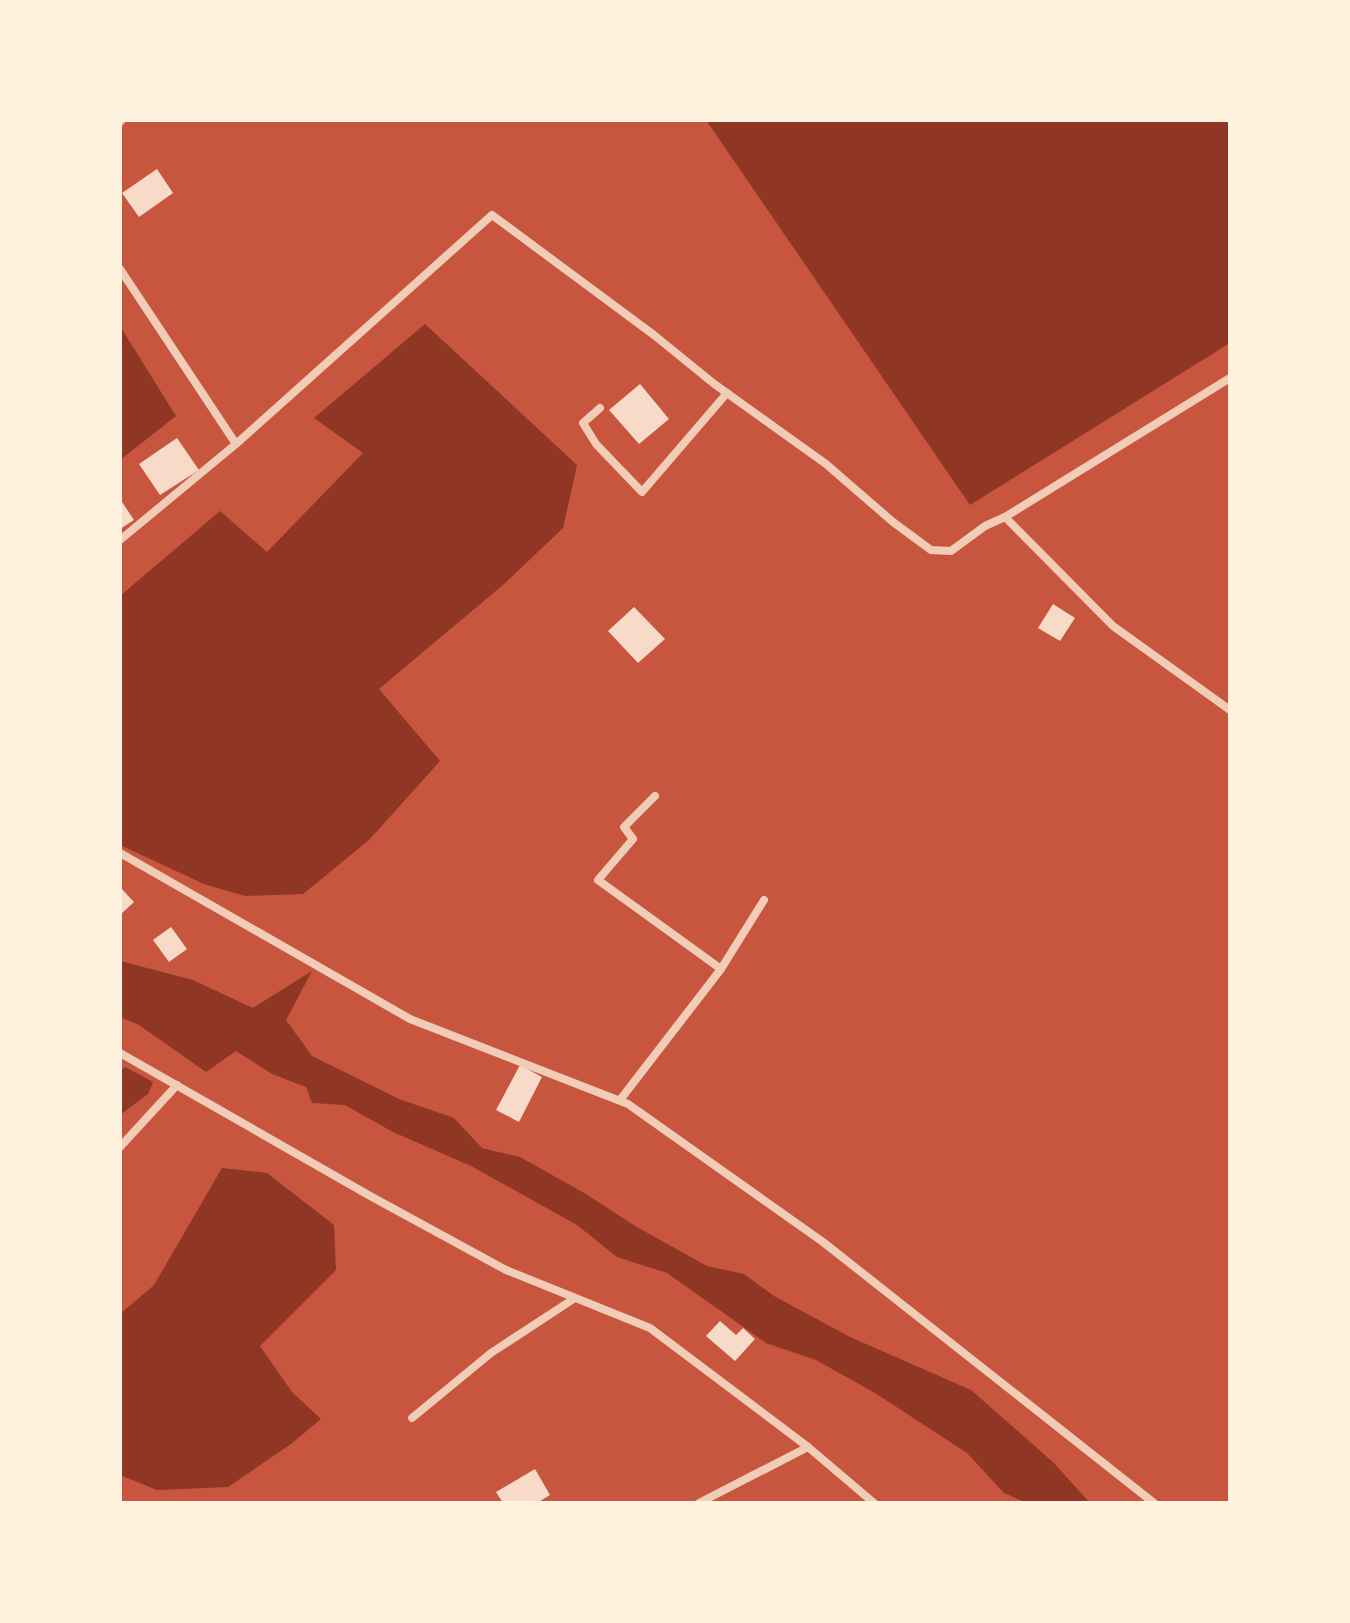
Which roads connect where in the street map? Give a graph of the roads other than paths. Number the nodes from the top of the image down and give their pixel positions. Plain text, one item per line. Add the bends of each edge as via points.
1 (120, 269) edge
2 (1230, 378) edge
3 (727, 393) junction
4 (600, 408) dead end
5 (236, 444) junction
6 (1005, 517) junction
7 (120, 540) edge
8 (1230, 710) edge
9 (655, 796) dead end
10 (120, 853) edge
11 (764, 900) dead end
12 (721, 969) junction
13 (120, 1053) edge
14 (177, 1085) junction
15 (620, 1100) junction
16 (120, 1147) edge
17 (575, 1298) junction
18 (412, 1418) dead end
19 (808, 1447) junction
20 (699, 1503) edge
21 (874, 1503) edge
22 (1154, 1503) edge

1 - 5 street
2 - 6 street
3 - 4 street via 642,492 583,423
3 - 5 street via 492,215
3 - 6 street via 826,464 931,550 951,551
5 - 7 street
6 - 8 street via 1113,626
9 - 12 street via 624,827 633,839 598,880
10 - 15 street via 410,1019
11 - 12 street
12 - 15 street
13 - 14 street
14 - 16 street
14 - 17 street via 506,1270
15 - 22 street via 823,1242
17 - 18 street via 491,1353
17 - 19 street via 650,1328
19 - 20 street
19 - 21 street

